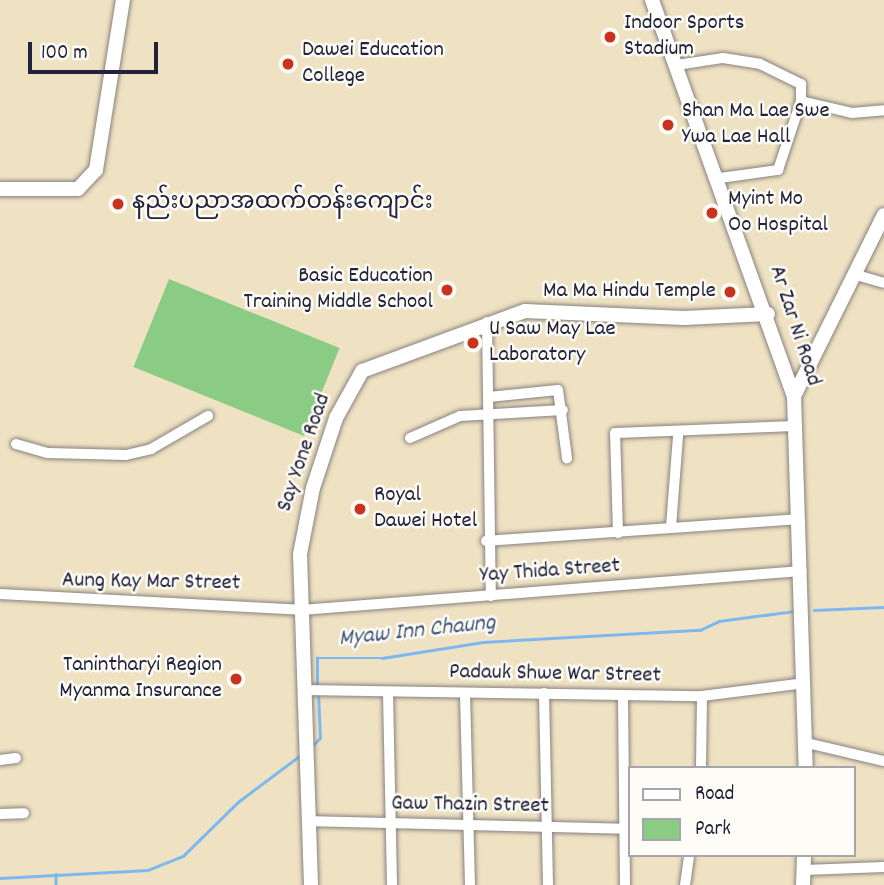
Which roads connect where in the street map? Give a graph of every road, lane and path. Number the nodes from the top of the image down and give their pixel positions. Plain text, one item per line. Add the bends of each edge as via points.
1 (123, 0) edge
2 (652, 0) edge
3 (677, 65) junction
4 (801, 101) junction
5 (884, 110) edge
6 (720, 178) junction
7 (0, 189) edge
8 (884, 215) edge
9 (853, 274) junction
10 (884, 283) edge
11 (768, 314) junction
12 (487, 322) junction
13 (813, 352) junction
14 (781, 356) junction
15 (794, 396) junction
16 (489, 397) junction
17 (563, 410) junction
18 (487, 412) junction
19 (208, 416) dead end
20 (796, 426) junction
21 (678, 435) junction
22 (410, 438) dead end
23 (16, 444) dead end
24 (567, 458) dead end
25 (799, 519) junction
26 (671, 527) junction
27 (618, 533) junction
28 (486, 541) junction
29 (801, 571) junction
30 (0, 594) edge
31 (491, 596) junction
32 (301, 610) junction
33 (805, 683) junction
34 (304, 690) junction
35 (388, 693) junction
36 (544, 693) junction
37 (465, 694) junction
38 (623, 696) junction
39 (702, 696) junction
40 (807, 743) junction
41 (16, 758) dead end
42 (0, 760) edge
43 (884, 761) edge
44 (701, 766) edge
45 (806, 766) edge
46 (24, 813) dead end
47 (0, 814) edge
48 (309, 821) junction
49 (390, 823) junction
50 (469, 825) junction
51 (547, 827) junction
52 (627, 829) edge
53 (688, 857) edge
54 (884, 867) edge
55 (804, 870) edge
56 (311, 885) edge
57 (392, 885) edge
58 (470, 885) edge
59 (548, 885) edge
60 (625, 885) edge
61 (685, 885) edge

1 - 7 main road via 96,170 78,189
2 - 3 main road, Ar Zar Ni Road
3 - 4 street via 723,58 760,64 801,84
3 - 6 main road, Ar Zar Ni Road
4 - 5 street via 852,113
4 - 6 street via 778,170
6 - 11 main road, Ar Zar Ni Road
8 - 9 main road
9 - 10 street
9 - 13 main road
11 - 12 main road, Say Yone Road via 684,318 547,310
11 - 14 main road, Ar Zar Ni Road
12 - 16 street
12 - 32 main road, Say Yone Road via 362,371 336,418 305,517
13 - 14 main road
13 - 15 main road
14 - 15 main road, Ar Zar Ni Road
15 - 20 main road, Ar Zar Ni Road
16 - 17 street via 558,390
16 - 18 street
17 - 18 street
17 - 24 street
18 - 22 street
18 - 28 street
19 - 23 street via 151,449 126,455 48,453
20 - 21 street
20 - 25 main road, Ar Zar Ni Road
21 - 26 street
21 - 27 street via 615,433
25 - 26 street
25 - 29 main road, Ar Zar Ni Road
26 - 27 street
27 - 28 street
28 - 31 street
29 - 31 street, Yay Thida Street
29 - 33 main road, Ar Zar Ni Road
30 - 32 street, Aung Kay Mar Street
31 - 32 street, Yay Thida Street
32 - 34 main road, Say Yone Road
33 - 39 street, Padauk Shwe War Street
33 - 40 main road, Ar Zar Ni Road
34 - 35 street, Padauk Shwe War Street
34 - 48 main road, Say Yone Road
35 - 37 street, Padauk Shwe War Street
35 - 49 street
36 - 37 street, Padauk Shwe War Street
36 - 38 street, Padauk Shwe War Street
36 - 51 street
37 - 50 street
38 - 39 street, Padauk Shwe War Street
38 - 52 street
39 - 44 street
40 - 43 street
40 - 45 main road, Ar Zar Ni Road
41 - 42 street
46 - 47 street
48 - 49 street, Gaw Thazin Street
48 - 56 main road, Say Yone Road
49 - 50 street, Gaw Thazin Street
49 - 57 street
50 - 51 street, Gaw Thazin Street
50 - 58 street
51 - 52 street, Gaw Thazin Street
51 - 59 street
52 - 60 street
53 - 61 street
54 - 55 street

